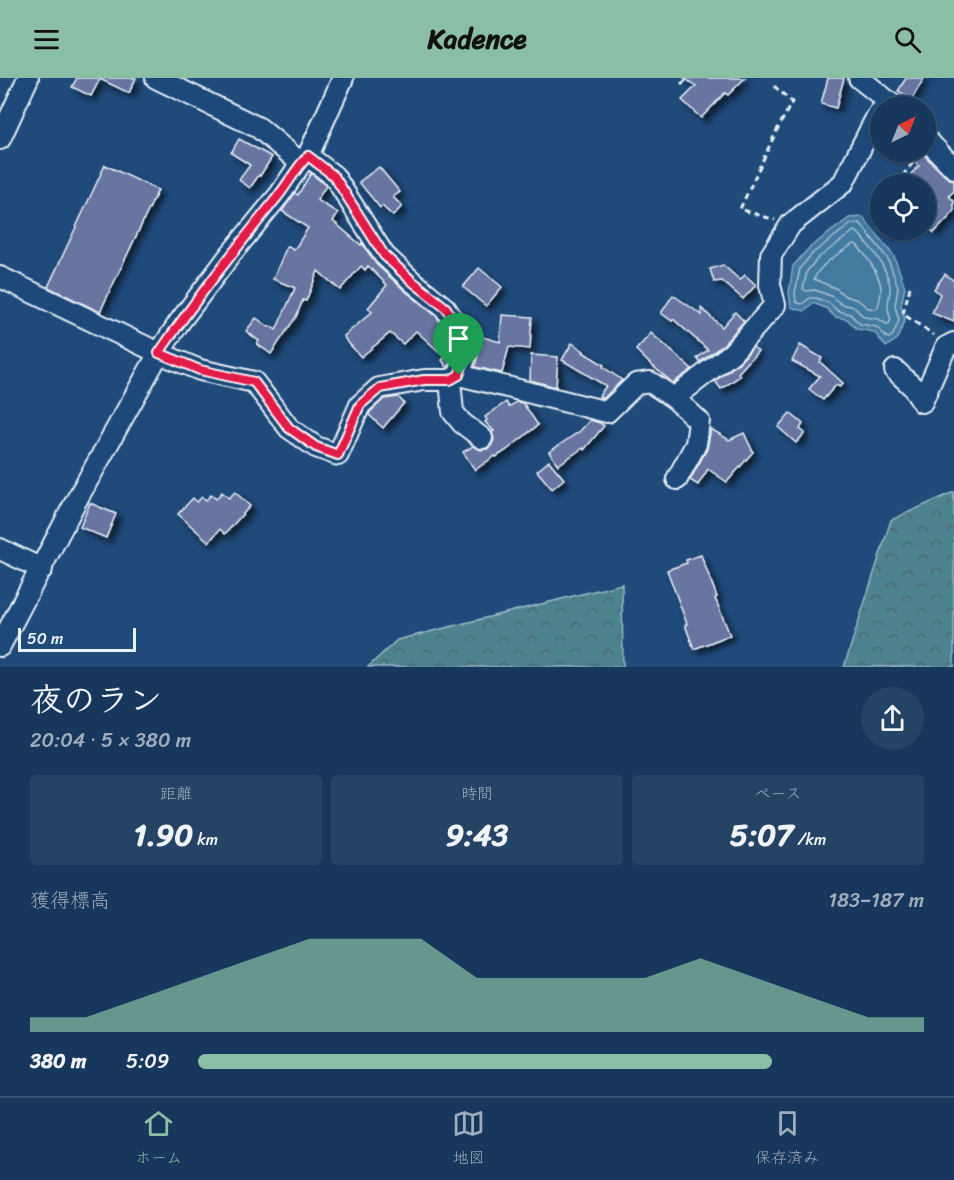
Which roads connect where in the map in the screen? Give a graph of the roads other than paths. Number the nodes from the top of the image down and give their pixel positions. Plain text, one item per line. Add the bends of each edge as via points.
1 (28, 78) edge
2 (156, 78) edge
3 (343, 78) edge
4 (859, 78) edge
5 (876, 96) edge
6 (870, 130) edge
7 (0, 139) edge
8 (936, 149) edge
9 (304, 159) junction
10 (954, 168) edge
11 (0, 277) edge
12 (950, 345) edge
13 (159, 353) junction
14 (895, 370) dead end
15 (454, 377) junction
16 (674, 398) junction
17 (482, 438) dead end
18 (677, 479) dead end
19 (0, 549) edge
20 (42, 569) junction
21 (0, 646) edge

1 - 7 street
2 - 9 street via 259,128
3 - 9 street
4 - 5 street
6 - 16 street via 843,183 791,224 771,255 770,285 775,305 732,353
8 - 10 street
9 - 13 street
9 - 15 street via 334,176 384,255 446,308 465,338 467,352
11 - 13 street
12 - 14 street via 922,402
13 - 15 street via 200,370 254,382 289,428 316,447 338,455 360,405 380,388
13 - 20 street
15 - 16 street via 607,412 636,384 650,382
15 - 17 street via 453,412
16 - 18 street via 699,421 696,444
19 - 20 street
20 - 21 street

